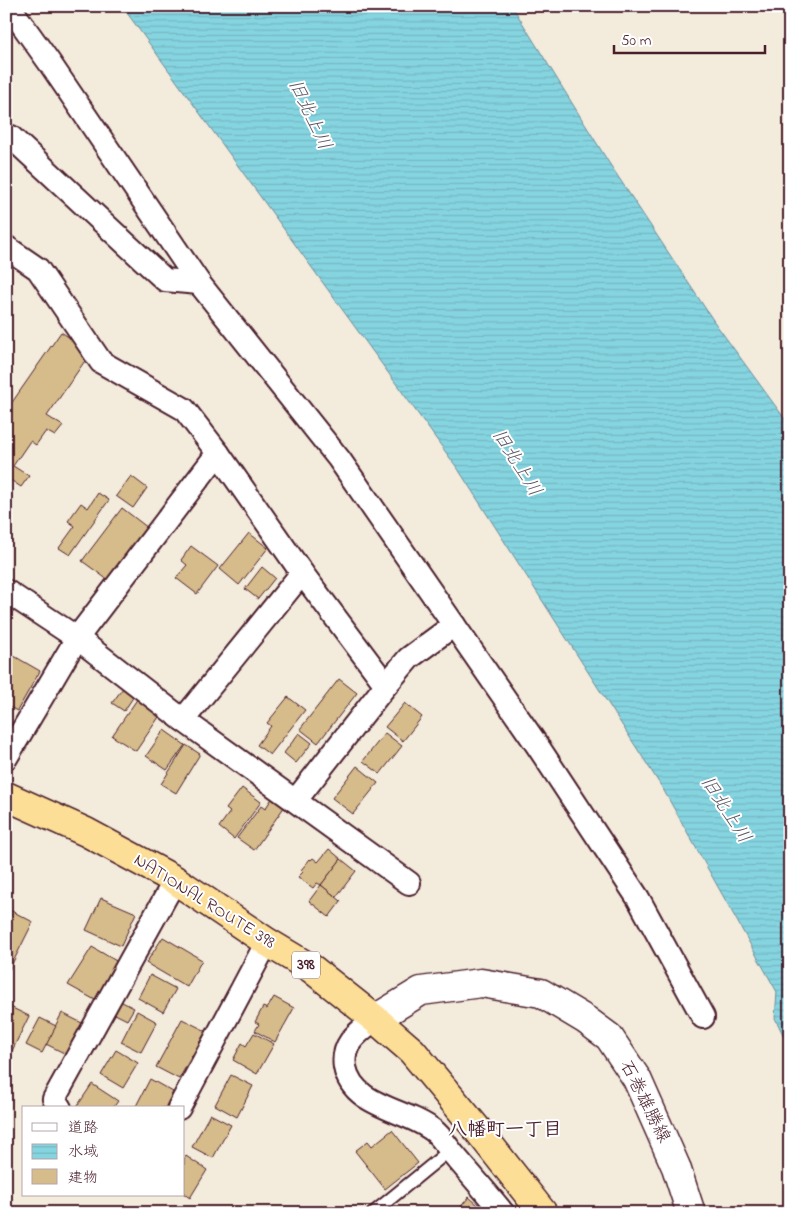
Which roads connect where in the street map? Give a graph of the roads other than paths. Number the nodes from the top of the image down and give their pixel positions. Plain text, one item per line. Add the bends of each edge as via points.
1 (9, 6) edge
2 (11, 136) dead end
3 (6, 247) edge
4 (199, 283) junction
5 (218, 453) junction
6 (302, 573) junction
7 (6, 591) edge
8 (454, 625) junction
9 (77, 638) junction
10 (386, 685) junction
11 (183, 720) junction
12 (6, 758) edge
13 (6, 796) edge
14 (296, 800) junction
15 (176, 880) junction
16 (409, 883) dead end
17 (267, 942) junction
18 (703, 1017) dead end
19 (375, 1018) junction
20 (59, 1106) edge
21 (179, 1106) edge
22 (450, 1150) junction
23 (373, 1213) edge
24 (503, 1213) edge
25 (543, 1213) edge
26 (691, 1213) edge

1 - 4 street
2 - 4 street via 165,280
3 - 5 street via 38,269 101,362 184,409
4 - 8 street via 340,459
5 - 6 street
5 - 9 street
6 - 10 street
6 - 11 street
7 - 9 street
8 - 10 street via 409,658
8 - 18 street via 638,898
9 - 11 street
9 - 12 street
10 - 14 street
11 - 14 street
13 - 15 highway, NATIONAL ROUTE 398 / 398 via 86,832
14 - 16 street
15 - 17 highway, NATIONAL ROUTE 398 / 398
15 - 20 street via 54,1099
17 - 19 highway, NATIONAL ROUTE 398 / 398 via 312,969
17 - 21 street
19 - 22 street via 351,1039 344,1058 347,1076 367,1098 416,1120 435,1132
19 - 25 highway, NATIONAL ROUTE 398 / 398 via 412,1051
19 - 26 main road, 石巻雄勝線 via 421,991 481,983 541,993 586,1020 609,1038 637,1079 676,1167
22 - 23 lane
22 - 24 street

